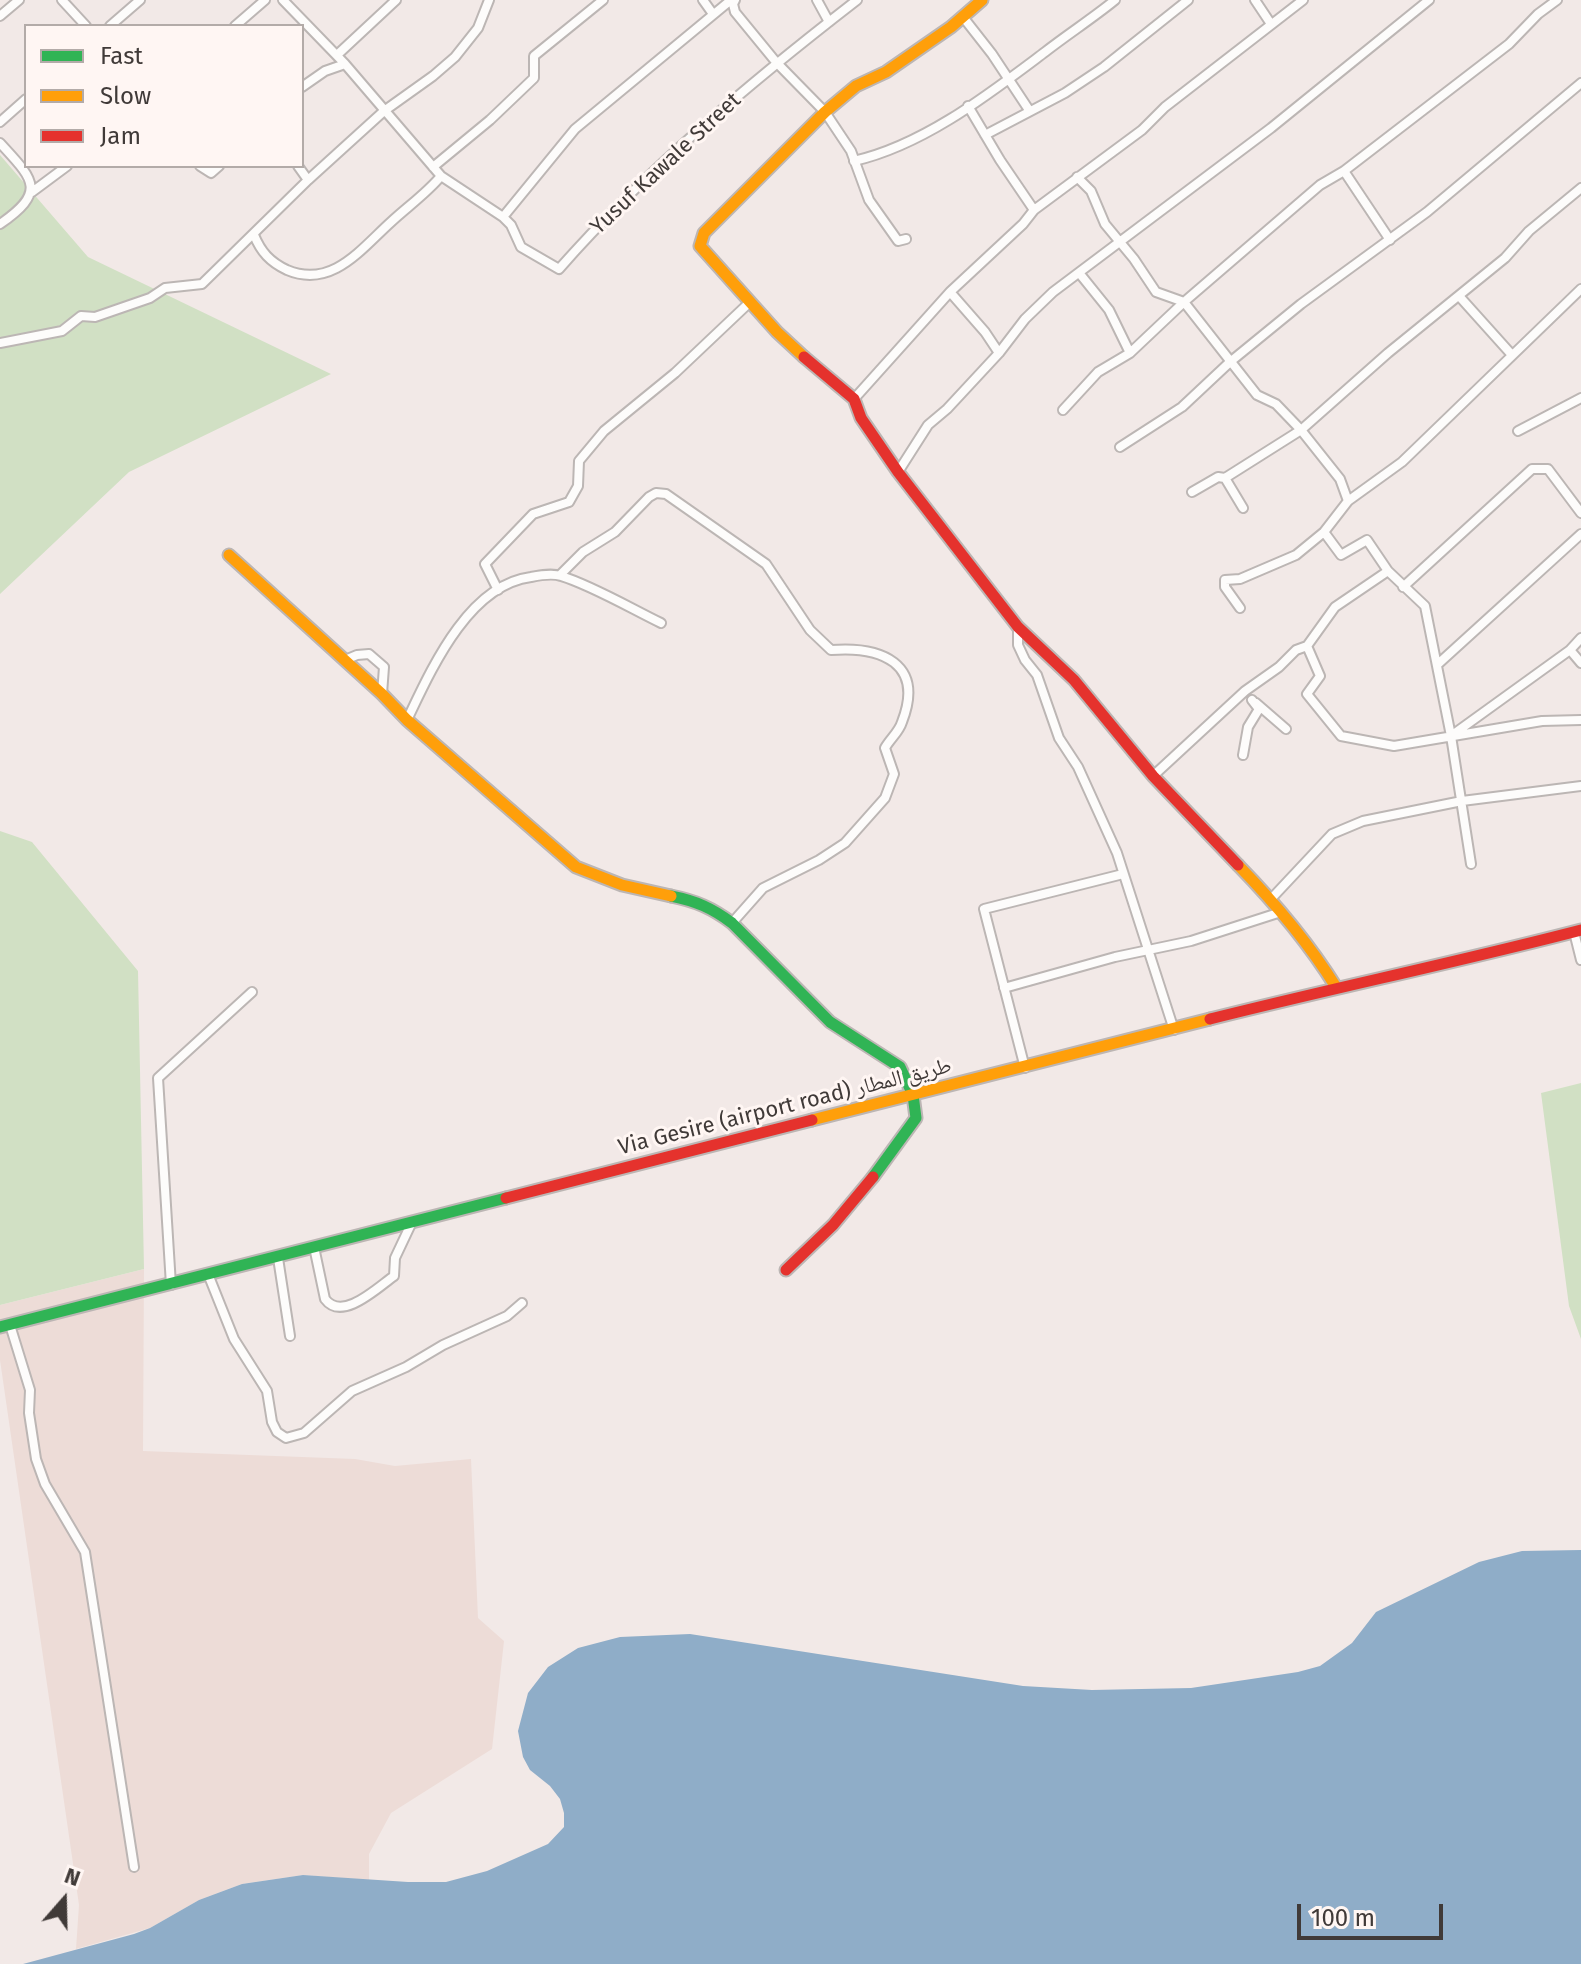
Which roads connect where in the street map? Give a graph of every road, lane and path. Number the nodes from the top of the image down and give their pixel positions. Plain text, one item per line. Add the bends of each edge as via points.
1 (19, 0) edge
2 (62, 0) edge
3 (140, 0) edge
4 (265, 0) edge
5 (283, 0) edge
6 (396, 0) edge
7 (489, 0) edge
8 (603, 0) edge
9 (703, 0) edge
10 (733, 0) edge
11 (817, 0) edge
12 (857, 0) edge
13 (982, 0) edge
14 (1115, 0) edge
15 (1188, 0) edge
16 (1255, 0) edge
17 (1303, 0) edge
18 (1429, 0) edge
19 (1557, 0) edge
20 (713, 14) junction
21 (0, 16) edge
22 (963, 17) junction
23 (829, 22) junction
24 (84, 24) edge
25 (112, 24) edge
26 (237, 24) edge
27 (1271, 24) junction
28 (337, 55) junction
29 (776, 62) junction
30 (345, 64) junction
31 (1008, 80) junction
32 (1581, 83) edge
33 (304, 86) edge
34 (24, 101) edge
35 (968, 106) junction
36 (1029, 110) junction
37 (384, 111) junction
38 (825, 112) junction
39 (0, 122) edge
40 (985, 135) junction
41 (0, 143) edge
42 (854, 161) junction
43 (433, 167) junction
44 (64, 168) edge
45 (299, 168) edge
46 (1344, 171) junction
47 (441, 176) junction
48 (1077, 177) junction
49 (308, 180) junction
50 (1581, 188) edge
51 (32, 192) junction
52 (1034, 210) junction
53 (503, 217) junction
54 (0, 224) edge
55 (254, 235) junction
56 (906, 239) dead end
57 (1390, 240) junction
58 (1120, 242) junction
59 (1080, 274) junction
60 (1581, 289) edge
61 (950, 292) junction
62 (1459, 296) junction
63 (750, 302) junction
64 (1184, 302) junction
65 (0, 343) edge
66 (999, 353) junction
67 (1130, 353) junction
68 (1512, 355) junction
69 (1230, 362) junction
70 (1581, 398) edge
71 (854, 399) junction
72 (1063, 410) dead end
73 (1301, 430) junction
74 (1518, 431) dead end
75 (1120, 447) dead end
76 (898, 472) junction
77 (1225, 478) junction
78 (1192, 492) dead end
79 (1348, 501) junction
80 (1243, 508) dead end
81 (1581, 513) edge
82 (1324, 532) junction
83 (1581, 534) edge
84 (229, 555) dead end
85 (1388, 571) junction
86 (560, 575) junction
87 (1403, 587) junction
88 (498, 590) junction
89 (1240, 608) dead end
90 (661, 623) dead end
91 (1018, 627) junction
92 (1581, 638) edge
93 (1307, 646) junction
94 (1570, 650) junction
95 (345, 660) junction
96 (1581, 663) edge
97 (1438, 664) junction
98 (1245, 691) junction
99 (382, 694) junction
100 (1252, 700) junction
101 (407, 720) junction
102 (1581, 720) edge
103 (1286, 729) dead end
104 (1451, 736) junction
105 (1243, 755) dead end
106 (1153, 776) junction
107 (1581, 786) edge
108 (1462, 801) junction
109 (1471, 864) dead end
110 (1123, 874) junction
111 (1271, 899) junction
112 (1281, 912) junction
113 (732, 923) junction
114 (1578, 931) edge
115 (1149, 949) junction
116 (1581, 960) edge
117 (1336, 987) junction
118 (1004, 988) junction
119 (252, 992) dead end
120 (1174, 1030) junction
121 (1025, 1068) junction
122 (913, 1095) junction
123 (412, 1222) junction
124 (314, 1247) junction
125 (278, 1258) junction
126 (786, 1270) dead end
127 (208, 1274) junction
128 (171, 1285) junction
129 (522, 1303) dead end
130 (5, 1326) edge
131 (290, 1336) dead end
132 (134, 1867) dead end

1 - 21 street
2 - 24 street
3 - 25 street
4 - 26 street
5 - 28 street, Yusuf Kawale Street
6 - 28 street
7 - 37 street via 478,28 455,57
8 - 43 street via 534,56 534,78
9 - 20 street
10 - 20 street
10 - 29 street via 735,12
11 - 23 street
12 - 23 street, Yusuf Kawale Street
13 - 22 street
14 - 31 street
15 - 36 street via 1104,67
16 - 27 street
17 - 27 street
18 - 58 street
19 - 46 street via 1509,44
20 - 53 street via 575,129
22 - 31 street
22 - 38 street
23 - 29 street, Yusuf Kawale Street
27 - 48 street
28 - 30 street, Yusuf Kawale Street
29 - 38 street
29 - 53 street, Yusuf Kawale Street via 651,172 559,269 521,247
30 - 33 street
30 - 37 street, Yusuf Kawale Street
31 - 35 street
31 - 36 street
32 - 57 street
34 - 39 street
35 - 40 street
35 - 42 street via 918,138
36 - 40 street
37 - 43 street, Yusuf Kawale Street
37 - 49 street
38 - 42 street
38 - 63 street via 701,240 700,246
40 - 52 street
41 - 51 street via 24,169
42 - 56 street via 885,225 898,241
43 - 47 street, Yusuf Kawale Street
44 - 51 street
45 - 49 street
46 - 57 street
46 - 64 street via 1320,185
47 - 53 street, Yusuf Kawale Street
47 - 55 street via 361,252 317,275 300,275 271,262
48 - 52 street
48 - 58 street
49 - 55 street
50 - 62 street
51 - 54 street
52 - 61 street
55 - 65 street via 202,284 165,288 95,317 81,316 62,331
57 - 69 street
58 - 59 street
58 - 64 street via 1156,292
59 - 66 street via 1025,319
59 - 67 street via 1109,310
60 - 68 street
61 - 66 street
61 - 71 street
62 - 68 street
62 - 73 street
63 - 71 street
63 - 88 street via 604,431 579,461 578,486 569,502 533,514 485,564
64 - 67 street
64 - 69 street
66 - 76 street via 928,425
67 - 72 street via 1098,372
68 - 79 street via 1402,462
69 - 73 street via 1257,395 1276,404
69 - 75 street via 1182,407
70 - 74 street
71 - 76 street
73 - 77 street
73 - 79 street via 1340,479
76 - 91 street
77 - 78 street
77 - 80 street
79 - 82 street
81 - 87 street via 1548,469 1532,469
82 - 85 street via 1341,555 1367,540
82 - 89 street via 1296,555 1240,579 1225,580
83 - 97 street
84 - 95 street
85 - 87 street
85 - 93 street via 1335,607
86 - 88 street via 524,578
86 - 90 street
86 - 113 street via 649,497 666,494 766,564 810,630 831,650 866,649 886,656 906,678 909,699 902,725 885,748 894,774 885,798 845,843 763,888
87 - 97 street via 1425,606
88 - 101 street via 476,607 438,655
91 - 106 street via 1074,680
91 - 110 street via 1018,645 1037,675 1059,738 1078,767
92 - 94 street
93 - 98 street
93 - 104 street via 1320,676 1307,694 1341,736 1394,746
94 - 96 street
94 - 104 street
95 - 99 street
95 - 99 street via 369,654 384,667
97 - 104 street
98 - 100 street
98 - 106 street
99 - 101 street
100 - 103 street
100 - 105 street via 1259,709 1248,727
101 - 113 street via 576,867 622,885 697,901
102 - 104 street
104 - 108 street
106 - 111 street
107 - 108 street
108 - 109 street
108 - 111 street via 1363,821 1332,834
110 - 115 street
110 - 118 street via 984,909
111 - 112 street
112 - 115 street
112 - 117 street
113 - 122 street via 830,1022 900,1067
114 - 116 street
114 - 117 street, Via Gesire (airport road) طريق المطار
115 - 118 street
115 - 120 street
117 - 120 street, Via Gesire (airport road) طريق المطار
118 - 121 street
119 - 128 street via 158,1078
120 - 121 street, Via Gesire (airport road) طريق المطار
121 - 122 street, Via Gesire (airport road) طريق المطار
122 - 123 street, Via Gesire (airport road) طريق المطار
122 - 126 street via 916,1118 885,1163
123 - 124 street, Via Gesire (airport road) طريق المطار
123 - 124 street via 395,1258 394,1276 347,1307 337,1308 325,1299
124 - 125 street, Via Gesire (airport road) طريق المطار
125 - 127 street, Via Gesire (airport road) طريق المطار
125 - 131 street
127 - 128 street, Via Gesire (airport road) طريق المطار
127 - 129 street via 241,1351 267,1391 272,1422 286,1438 304,1433 352,1391 507,1316
128 - 130 street, Via Gesire (airport road) طريق المطار
130 - 132 street via 30,1390 36,1459 49,1493 85,1552

